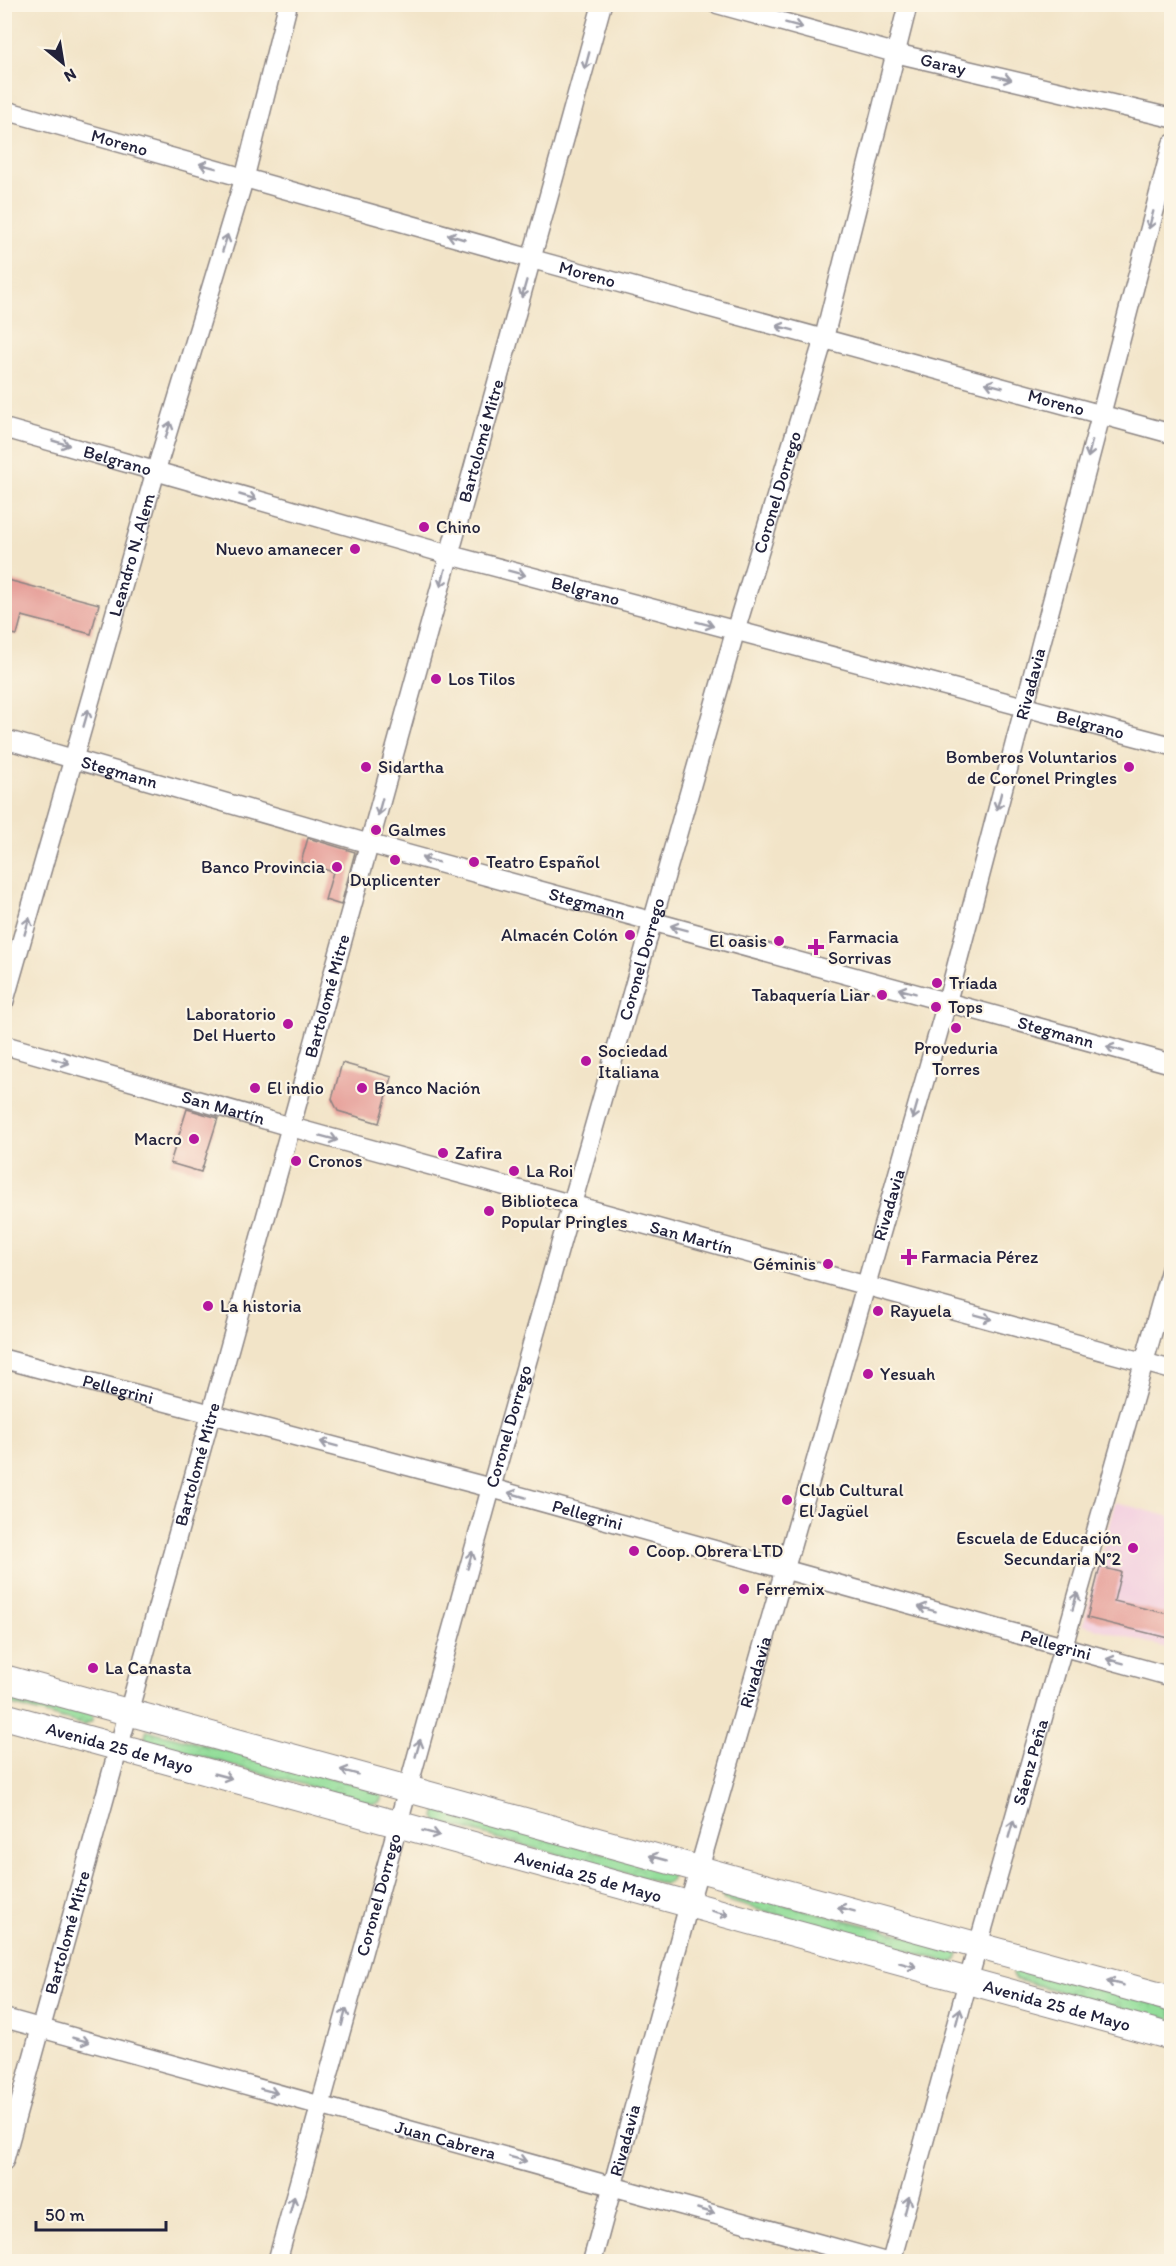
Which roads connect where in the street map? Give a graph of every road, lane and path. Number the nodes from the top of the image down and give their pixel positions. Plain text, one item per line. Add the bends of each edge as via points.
1 (288, 4) edge
2 (602, 4) edge
3 (717, 4) edge
4 (908, 4) edge
5 (895, 53) junction
6 (4, 110) edge
7 (1172, 118) edge
8 (1172, 144) edge
9 (245, 176) junction
10 (532, 259) junction
11 (824, 338) junction
12 (1099, 414) junction
13 (4, 428) edge
14 (1172, 434) edge
15 (156, 470) junction
16 (450, 555) junction
17 (735, 632) junction
18 (1024, 705) junction
19 (4, 739) edge
20 (1172, 746) edge
21 (75, 759) junction
22 (370, 844) junction
23 (654, 921) junction
24 (4, 1002) edge
25 (946, 1002) junction
26 (4, 1045) edge
27 (1172, 1064) edge
28 (291, 1128) junction
29 (572, 1203) junction
30 (1172, 1264) edge
31 (864, 1285) junction
32 (4, 1359) edge
33 (1143, 1362) junction
34 (1172, 1370) edge
35 (212, 1412) junction
36 (491, 1488) junction
37 (783, 1569) junction
38 (1062, 1646) junction
39 (1172, 1677) edge
40 (4, 1678) edge
41 (129, 1712) junction
42 (4, 1716) edge
43 (119, 1747) junction
44 (406, 1788) junction
45 (396, 1824) junction
46 (699, 1869) junction
47 (689, 1904) junction
48 (978, 1945) junction
49 (968, 1981) junction
50 (1172, 1999) edge
51 (4, 2018) edge
52 (41, 2029) junction
53 (1172, 2037) edge
54 (320, 2104) junction
55 (4, 2161) edge
56 (612, 2185) junction
57 (277, 2262) edge
58 (592, 2262) edge
59 (886, 2262) edge
60 (891, 2262) edge

1 - 9 street, Leandro N. Alem
2 -> 10 street, Bartolomé Mitre
3 -> 5 street, Garay
4 - 5 street, Coronel Dorrego
5 -> 7 street, Garay
5 - 11 street, Coronel Dorrego
9 -> 6 street, Moreno
8 -> 12 street, Rivadavia
10 -> 9 street, Moreno
15 -> 9 street, Leandro N. Alem
11 -> 10 street, Moreno
10 -> 16 street, Bartolomé Mitre
12 -> 11 street, Moreno
11 - 17 street, Coronel Dorrego
12 - 14 street, Moreno
12 -> 18 street, Rivadavia
13 -> 15 street, Belgrano
15 -> 16 street, Belgrano
21 -> 15 street, Leandro N. Alem
16 -> 17 street, Belgrano
16 -> 22 street, Bartolomé Mitre
17 - 18 street, Belgrano
17 - 23 street, Coronel Dorrego
18 - 20 street, Belgrano
18 -> 25 street, Rivadavia
19 - 21 street, Stegmann
21 - 22 street, Stegmann
24 -> 21 street, Leandro N. Alem
23 -> 22 street, Stegmann
22 - 28 street, Bartolomé Mitre
25 -> 23 street, Stegmann
23 - 29 street, Coronel Dorrego
27 -> 25 street, Stegmann
25 -> 31 street, Rivadavia
26 -> 28 street, San Martín
28 -> 29 street, San Martín
28 - 35 street, Bartolomé Mitre
29 - 31 street, San Martín
29 - 36 street, Coronel Dorrego
30 - 33 street, Sáenz Peña
31 -> 33 street, San Martín
31 - 37 street, Rivadavia
32 - 35 street, Pellegrini
33 - 34 street, San Martín
38 -> 33 street, Sáenz Peña
36 -> 35 street, Pellegrini
35 - 41 street, Bartolomé Mitre
37 -> 36 street, Pellegrini
44 -> 36 street, Coronel Dorrego
38 -> 37 street, Pellegrini
37 - 46 street, Rivadavia
39 -> 38 street, Pellegrini
48 -> 38 street, Sáenz Peña
40 - 41 main road, Avenida 25 de Mayo
41 - 43 street, Bartolomé Mitre
44 -> 41 main road, Avenida 25 de Mayo
42 - 43 main road, Avenida 25 de Mayo
43 -> 45 main road, Avenida 25 de Mayo
43 - 52 street, Bartolomé Mitre
44 - 45 street, Coronel Dorrego
46 -> 44 main road, Avenida 25 de Mayo
45 -> 47 main road, Avenida 25 de Mayo
54 -> 45 street, Coronel Dorrego
46 - 47 street, Rivadavia
48 -> 46 main road, Avenida 25 de Mayo
47 -> 49 main road, Avenida 25 de Mayo
47 - 56 street, Rivadavia
48 - 49 street, Sáenz Peña
50 -> 48 main road, Avenida 25 de Mayo
49 - 53 main road, Avenida 25 de Mayo
60 -> 49 street, Sáenz Peña
51 - 52 street, Juan Cabrera
52 -> 54 street, Juan Cabrera
52 - 55 street, Bartolomé Mitre
54 -> 56 street, Juan Cabrera
57 -> 54 street, Coronel Dorrego
56 - 58 street, Rivadavia
56 -> 59 street, Juan Cabrera

